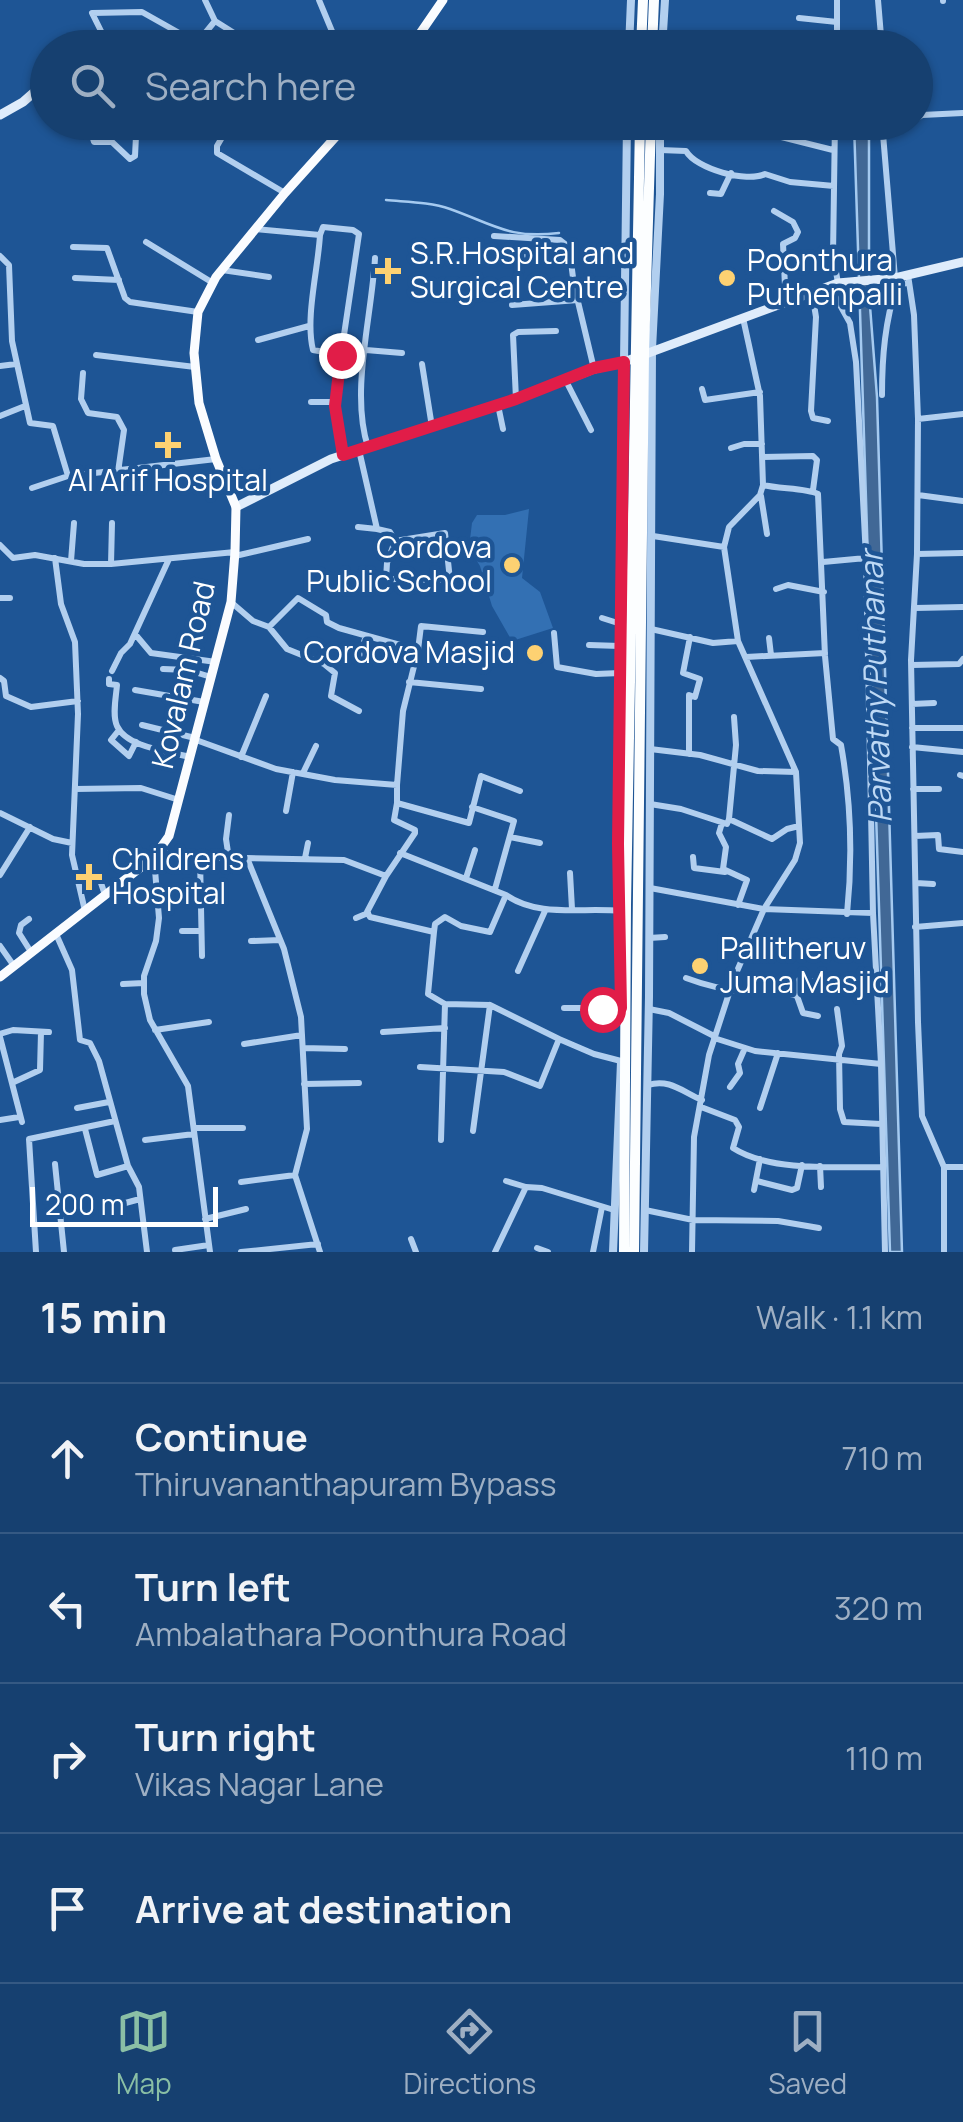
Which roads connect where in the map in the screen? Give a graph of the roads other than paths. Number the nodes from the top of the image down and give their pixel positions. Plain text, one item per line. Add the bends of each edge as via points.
1 (204, 0) edge
2 (319, 0) edge
3 (443, 0) edge
4 (631, 0) edge
5 (642, 0) edge
6 (654, 0) edge
7 (665, 0) edge
8 (837, 0) edge
9 (878, 0) edge
10 (799, 18) dead end
11 (214, 21) junction
12 (837, 22) junction
13 (101, 30) edge
14 (175, 30) edge
15 (207, 30) edge
16 (229, 30) edge
17 (332, 30) edge
18 (422, 30) edge
19 (630, 30) edge
20 (642, 30) edge
21 (653, 30) edge
22 (663, 30) edge
23 (837, 30) edge
24 (880, 30) edge
25 (30, 96) edge
26 (963, 112) edge
27 (933, 114) edge
28 (0, 115) edge
29 (93, 140) edge
30 (136, 140) edge
31 (220, 140) edge
32 (333, 140) edge
33 (628, 140) edge
34 (640, 140) edge
35 (650, 140) edge
36 (660, 140) edge
37 (794, 140) edge
38 (835, 140) edge
39 (883, 140) edge
40 (660, 150) junction
41 (834, 150) junction
42 (731, 173) junction
43 (834, 186) junction
44 (285, 193) junction
45 (710, 194) dead end
46 (774, 210) dead end
47 (255, 229) junction
48 (320, 235) junction
49 (494, 236) dead end
50 (146, 242) dead end
51 (73, 246) dead end
52 (572, 253) junction
53 (0, 256) edge
54 (375, 258) dead end
55 (511, 258) dead end
56 (963, 262) edge
57 (222, 270) junction
58 (75, 278) dead end
59 (269, 278) dead end
60 (894, 278) junction
61 (909, 279) junction
62 (120, 280) junction
63 (213, 283) junction
64 (838, 284) junction
65 (812, 292) junction
66 (578, 300) junction
67 (794, 300) junction
68 (512, 305) dead end
69 (198, 312) junction
70 (743, 318) junction
71 (309, 326) junction
72 (556, 331) dead end
73 (258, 340) dead end
74 (366, 350) junction
75 (402, 354) dead end
76 (96, 355) dead end
77 (341, 355) junction
78 (639, 356) junction
79 (16, 364) junction
80 (422, 364) dead end
81 (0, 366) edge
82 (196, 367) junction
83 (594, 368) junction
84 (83, 374) dead end
85 (565, 378) junction
86 (702, 389) dead end
87 (760, 392) junction
88 (882, 395) dead end
89 (516, 399) junction
90 (311, 402) dead end
91 (335, 402) junction
92 (498, 405) junction
93 (26, 406) junction
94 (963, 414) edge
95 (0, 416) edge
96 (918, 420) junction
97 (828, 421) dead end
98 (432, 427) junction
99 (503, 429) dead end
100 (592, 430) dead end
101 (762, 444) junction
102 (731, 448) dead end
103 (364, 449) junction
104 (343, 455) junction
105 (763, 457) junction
106 (216, 460) junction
107 (118, 472) junction
108 (68, 476) junction
109 (763, 486) junction
110 (32, 488) dead end
111 (812, 490) junction
112 (760, 495) junction
113 (918, 495) junction
114 (963, 501) edge
115 (236, 508) junction
116 (74, 523) dead end
117 (112, 523) dead end
118 (358, 527) dead end
119 (377, 529) junction
120 (766, 534) dead end
121 (653, 536) junction
122 (308, 540) dead end
123 (395, 541) junction
124 (0, 545) edge
125 (724, 547) junction
126 (963, 553) edge
127 (235, 554) junction
128 (917, 554) junction
129 (55, 558) junction
130 (169, 558) junction
131 (866, 558) junction
132 (71, 561) junction
133 (823, 562) junction
134 (111, 564) junction
135 (776, 589) dead end
136 (824, 592) junction
137 (0, 598) edge
138 (10, 598) dead end
139 (231, 602) junction
140 (963, 607) edge
141 (914, 608) junction
142 (602, 618) dead end
143 (620, 624) junction
144 (269, 627) junction
145 (651, 628) junction
146 (483, 632) dead end
147 (135, 634) junction
148 (554, 634) dead end
149 (366, 636) junction
150 (690, 638) junction
151 (769, 638) dead end
152 (738, 642) junction
153 (589, 644) dead end
154 (620, 646) junction
155 (418, 650) junction
156 (825, 653) junction
157 (771, 656) junction
158 (746, 657) junction
159 (963, 659) edge
160 (216, 662) junction
161 (362, 662) dead end
162 (912, 664) junction
163 (163, 669) dead end
164 (620, 673) junction
165 (0, 678) edge
166 (212, 678) junction
167 (409, 682) junction
168 (480, 689) dead end
169 (135, 690) dead end
170 (266, 696) dead end
171 (78, 701) junction
172 (206, 702) junction
173 (934, 703) dead end
174 (912, 704) junction
175 (359, 712) dead end
176 (734, 717) dead end
177 (142, 725) dead end
178 (912, 728) junction
179 (963, 728) edge
180 (119, 730) junction
181 (196, 739) junction
182 (136, 742) junction
183 (316, 746) dead end
184 (912, 747) junction
185 (648, 748) junction
186 (963, 752) edge
187 (689, 754) junction
188 (242, 757) junction
189 (191, 758) junction
190 (732, 764) junction
191 (293, 772) junction
192 (796, 772) junction
193 (303, 773) junction
194 (397, 785) junction
195 (75, 789) junction
196 (913, 789) junction
197 (940, 789) dead end
198 (520, 791) dead end
199 (180, 800) junction
200 (397, 803) junction
201 (648, 804) junction
202 (472, 808) junction
203 (0, 812) edge
204 (286, 812) dead end
205 (229, 815) dead end
206 (726, 821) junction
207 (799, 826) junction
208 (30, 827) junction
209 (914, 836) junction
210 (510, 837) junction
211 (72, 843) junction
212 (308, 843) dead end
213 (540, 843) dead end
214 (475, 850) dead end
215 (963, 852) edge
216 (400, 853) junction
217 (156, 855) junction
218 (693, 856) dead end
219 (200, 858) junction
220 (229, 858) junction
221 (247, 858) junction
222 (305, 858) junction
223 (570, 872) dead end
224 (726, 872) junction
225 (0, 875) edge
226 (386, 876) junction
227 (98, 877) dead end
228 (466, 878) junction
229 (916, 884) junction
230 (933, 884) dead end
231 (650, 888) junction
232 (495, 889) junction
233 (105, 896) junction
234 (506, 896) junction
235 (738, 904) junction
236 (572, 909) junction
237 (764, 909) junction
238 (545, 910) junction
239 (85, 911) junction
240 (621, 912) junction
241 (873, 913) junction
242 (368, 914) junction
243 (847, 914) junction
244 (356, 918) dead end
245 (28, 919) dead end
246 (963, 924) edge
247 (915, 927) junction
248 (182, 931) dead end
249 (201, 932) junction
250 (434, 932) junction
251 (56, 934) junction
252 (649, 938) junction
253 (665, 938) dead end
254 (280, 940) junction
255 (250, 942) dead end
256 (0, 946) edge
257 (32, 952) junction
258 (202, 956) dead end
259 (14, 966) junction
260 (518, 971) dead end
261 (0, 978) edge
262 (686, 978) dead end
263 (144, 983) junction
264 (122, 984) dead end
265 (877, 987) junction
266 (730, 990) junction
267 (797, 996) junction
268 (445, 1004) junction
269 (490, 1005) junction
270 (564, 1008) dead end
271 (621, 1008) junction
272 (649, 1009) junction
273 (837, 1009) dead end
274 (818, 1016) dead end
275 (209, 1022) dead end
276 (446, 1028) junction
277 (156, 1030) junction
278 (383, 1032) dead end
279 (0, 1035) edge
280 (302, 1035) junction
281 (714, 1037) junction
282 (559, 1039) junction
283 (244, 1044) dead end
284 (302, 1048) junction
285 (745, 1048) junction
286 (345, 1049) dead end
287 (778, 1054) junction
288 (840, 1060) junction
289 (621, 1062) junction
290 (881, 1064) junction
291 (420, 1067) dead end
292 (444, 1069) junction
293 (479, 1072) junction
294 (14, 1082) junction
295 (304, 1084) junction
296 (358, 1084) dead end
297 (648, 1085) junction
298 (730, 1087) dead end
299 (110, 1102) junction
300 (702, 1103) junction
301 (77, 1108) dead end
302 (760, 1108) dead end
303 (0, 1120) edge
304 (115, 1121) junction
305 (881, 1124) junction
306 (243, 1128) dead end
307 (85, 1129) junction
308 (194, 1131) junction
309 (472, 1131) dead end
310 (145, 1140) dead end
311 (441, 1140) dead end
312 (760, 1159) junction
313 (55, 1164) dead end
314 (802, 1165) junction
315 (128, 1166) junction
316 (820, 1166) junction
317 (963, 1166) edge
318 (882, 1167) junction
319 (944, 1167) junction
320 (295, 1175) junction
321 (757, 1180) junction
322 (506, 1181) dead end
323 (241, 1182) dead end
324 (526, 1187) junction
325 (821, 1187) dead end
326 (754, 1190) dead end
327 (140, 1199) junction
328 (118, 1206) dead end
329 (602, 1207) junction
330 (246, 1209) dead end
331 (614, 1210) junction
332 (645, 1210) junction
333 (205, 1219) junction
334 (693, 1220) junction
335 (819, 1228) dead end
336 (411, 1239) dead end
337 (210, 1248) edge
338 (319, 1248) edge
339 (537, 1248) dead end
340 (175, 1250) edge
341 (36, 1252) edge
342 (64, 1252) edge
343 (147, 1252) edge
344 (241, 1252) edge
345 (416, 1252) edge
346 (495, 1252) edge
347 (548, 1252) edge
348 (593, 1252) edge
349 (614, 1252) edge
350 (624, 1252) edge
351 (634, 1252) edge
352 (644, 1252) edge
353 (692, 1252) edge
354 (885, 1252) edge
355 (944, 1252) edge

1 - 11 street
2 - 17 street
3 - 18 main road
4 - 19 street
5 - 20 highway
6 - 21 highway
7 - 22 street
8 - 12 street
9 - 24 street
10 - 12 street
11 - 15 street
11 - 16 street
12 - 23 street
13 - 14 street via 92,12 142,12
25 - 28 main road
26 - 27 street
29 - 30 street via 112,142 130,160
31 - 44 street via 218,154
32 - 44 main road, Kovalam Road
33 - 78 street
34 - 78 highway
35 - 78 highway
36 - 40 street
37 - 41 street
38 - 41 street
39 - 60 street
40 - 42 street via 686,151 694,162
40 - 78 street
41 - 43 street
42 - 43 street
42 - 45 street via 720,194
43 - 64 street
44 - 47 main road, Kovalam Road
46 - 67 street via 798,232 783,244 785,286
47 - 48 street
47 - 57 main road, Kovalam Road
48 - 71 street
48 - 77 street via 323,226 358,234
49 - 52 street via 560,240
50 - 63 street
51 - 62 street via 107,248
52 - 55 street
52 - 66 street
53 - 79 street via 9,265
54 - 74 street
56 - 61 main road
57 - 59 street
57 - 63 main road, Kovalam Road
58 - 62 street
60 - 61 main road
60 - 64 main road
61 - 88 street via 897,284 888,310
61 - 96 street
62 - 69 street via 130,302
63 - 69 main road, Kovalam Road
64 - 65 main road
64 - 131 street via 856,362
65 - 67 main road
65 - 97 street via 812,411 813,418
66 - 68 street
66 - 83 street
67 - 70 main road
69 - 82 main road, Kovalam Road
70 - 78 main road
70 - 87 street
71 - 73 street
71 - 77 street via 313,350
72 - 89 street via 513,335
74 - 75 street
74 - 103 street
76 - 82 street
77 - 91 street
78 - 83 main road
78 - 121 street
78 - 143 street
78 - 350 highway
78 - 351 highway
79 - 81 street
79 - 93 street
80 - 98 street
82 - 106 main road, Kovalam Road
83 - 85 main road
84 - 107 street via 80,399 88,413 118,417 124,430
85 - 89 main road
85 - 100 street
86 - 87 street via 705,400
87 - 101 street
89 - 92 main road
90 - 91 street
91 - 104 street
92 - 98 main road
92 - 99 street
93 - 95 street
93 - 108 street via 30,423 53,426
94 - 96 street
96 - 113 street
98 - 103 main road
101 - 102 street
101 - 105 street
103 - 104 main road
103 - 119 street
104 - 115 main road
105 - 109 street
105 - 111 street via 813,456
106 - 107 street
106 - 115 main road, Kovalam Road
107 - 108 street
108 - 110 street
109 - 111 street
109 - 112 street
111 - 133 street via 820,501
112 - 120 street
112 - 125 street via 729,526
113 - 114 street
113 - 128 street
115 - 127 main road, Kovalam Road
116 - 132 street
117 - 134 street
118 - 119 street
119 - 123 street
121 - 125 street
121 - 145 street
122 - 127 street
123 - 123 street via 445,534 450,580 386,579
124 - 129 street via 12,558
125 - 152 street
126 - 128 street
127 - 130 street
127 - 139 main road, Kovalam Road
128 - 141 street
129 - 132 street
129 - 171 street via 75,642
130 - 134 street
130 - 147 street
131 - 133 street
131 - 241 street
132 - 134 street
133 - 136 street
135 - 136 street via 788,584
136 - 156 street
137 - 138 street
139 - 144 street
139 - 160 main road, Kovalam Road
140 - 141 street
141 - 162 street
142 - 143 street
143 - 154 street
144 - 149 street via 298,598 330,624
144 - 175 street via 287,649 335,673 330,696
145 - 150 street
145 - 185 street
146 - 155 street via 421,626
147 - 160 street via 151,654
147 - 180 street via 109,684 117,685
148 - 164 street via 558,666
149 - 155 street
149 - 161 street
150 - 152 street
150 - 187 street via 683,673 700,679 695,697 689,695
151 - 157 street
152 - 158 street
153 - 154 street
154 - 164 street
155 - 167 street
156 - 157 street
156 - 243 street via 832,739 842,745 850,791
157 - 158 street
158 - 192 street
159 - 162 street
160 - 166 main road, Kovalam Road
162 - 174 street
163 - 166 street
164 - 240 street
165 - 171 street via 6,696 31,706
166 - 172 main road, Kovalam Road
167 - 168 street
167 - 194 street
169 - 172 street
170 - 188 street
171 - 195 street
172 - 181 main road, Kovalam Road
173 - 174 street
174 - 178 street
176 - 190 street
177 - 181 street
178 - 179 street
178 - 184 street
180 - 182 street
180 - 182 street via 111,740 129,756
181 - 188 street
181 - 189 main road, Kovalam Road
182 - 189 street
183 - 193 street
184 - 186 street
184 - 196 street
185 - 187 street
185 - 201 street
187 - 190 street
188 - 191 street
189 - 199 main road, Kovalam Road
190 - 192 street
190 - 206 street
191 - 193 street
191 - 204 street
192 - 207 street
193 - 194 street
194 - 200 street
195 - 199 street via 140,788
195 - 211 street
196 - 197 street
196 - 209 street
198 - 202 street via 481,776
199 - 217 main road, Kovalam Road
200 - 202 street via 468,823
200 - 216 street via 394,820 415,830
201 - 206 street
201 - 231 street
202 - 210 street via 514,821
203 - 208 street
205 - 220 street
206 - 207 street via 772,839
206 - 224 street via 719,833
207 - 237 street via 798,853
208 - 211 street
208 - 225 street
209 - 215 street via 938,836 939,849
209 - 229 street
210 - 213 street
210 - 232 street
211 - 239 street
212 - 222 street
214 - 228 street
216 - 226 street
216 - 228 street
217 - 219 street
217 - 233 main road, Kovalam Road
217 - 263 street via 159,918
218 - 224 street via 694,868
219 - 220 street
219 - 249 street
220 - 221 street
221 - 222 street
221 - 254 street
222 - 226 street via 344,860
223 - 236 street
224 - 235 street via 747,880
226 - 242 street
227 - 233 street
228 - 232 street
229 - 230 street
229 - 247 street
231 - 235 street
231 - 252 street
232 - 234 street
233 - 239 main road, Kovalam Road
234 - 238 street
234 - 250 street via 490,932 445,917
235 - 237 street
236 - 238 street
236 - 240 street
237 - 243 street
237 - 266 street
238 - 260 street
239 - 251 main road, Kovalam Road
240 - 271 street
241 - 243 street
241 - 265 street
242 - 244 street
242 - 250 street
245 - 257 street via 19,933
246 - 247 street
247 - 319 street via 922,1116
248 - 249 street
249 - 258 street
250 - 268 street via 428,994
251 - 257 main road, Kovalam Road
251 - 299 street via 72,970 80,1040 93,1046
252 - 253 street
252 - 272 street
254 - 255 street
254 - 280 street
256 - 259 street
257 - 259 main road, Kovalam Road
259 - 261 main road, Kovalam Road
262 - 266 street
263 - 264 street
263 - 277 street
265 - 267 street via 799,980
265 - 290 street
266 - 267 street
266 - 281 street
267 - 274 street via 803,1013
268 - 269 street
268 - 276 street
269 - 282 street
269 - 293 street
270 - 271 street
271 - 289 street
272 - 281 street via 669,1012
272 - 297 street
273 - 288 street
275 - 277 street
276 - 278 street
276 - 292 street
277 - 308 street via 188,1086
279 - 294 street
279 - 294 street via 45,1032 40,1070
280 - 283 street
280 - 284 street
281 - 285 street
281 - 300 street
282 - 289 street
282 - 293 street via 540,1086 504,1072
284 - 286 street
284 - 295 street
285 - 287 street
285 - 298 street
287 - 288 street
287 - 302 street
288 - 290 street
288 - 305 street via 844,1122
289 - 331 street
290 - 305 street
291 - 292 street
292 - 293 street
292 - 311 street
293 - 309 street
294 - 303 street via 20,1120
295 - 296 street
295 - 320 street via 307,1129
297 - 300 street via 659,1081
297 - 332 street
299 - 301 street
299 - 304 street
300 - 312 street via 735,1120 733,1148
300 - 334 street via 694,1137
304 - 307 street
304 - 315 street
305 - 318 street
306 - 308 street
307 - 315 street via 94,1172
307 - 341 street via 28,1139
308 - 310 street
308 - 333 street
312 - 314 street
312 - 321 street
313 - 342 street
314 - 316 street
314 - 321 street via 792,1190
315 - 327 street
316 - 318 street
316 - 325 street
317 - 319 street
318 - 354 street
319 - 355 street
320 - 323 street
320 - 338 street
321 - 326 street
322 - 324 street
324 - 329 street
324 - 346 street
327 - 328 street
327 - 343 street
329 - 331 street
329 - 348 street
330 - 333 street
331 - 349 street
332 - 334 street
332 - 352 street
333 - 337 street
334 - 335 street
334 - 353 street
336 - 345 street
337 - 340 street
338 - 344 street
339 - 347 street

